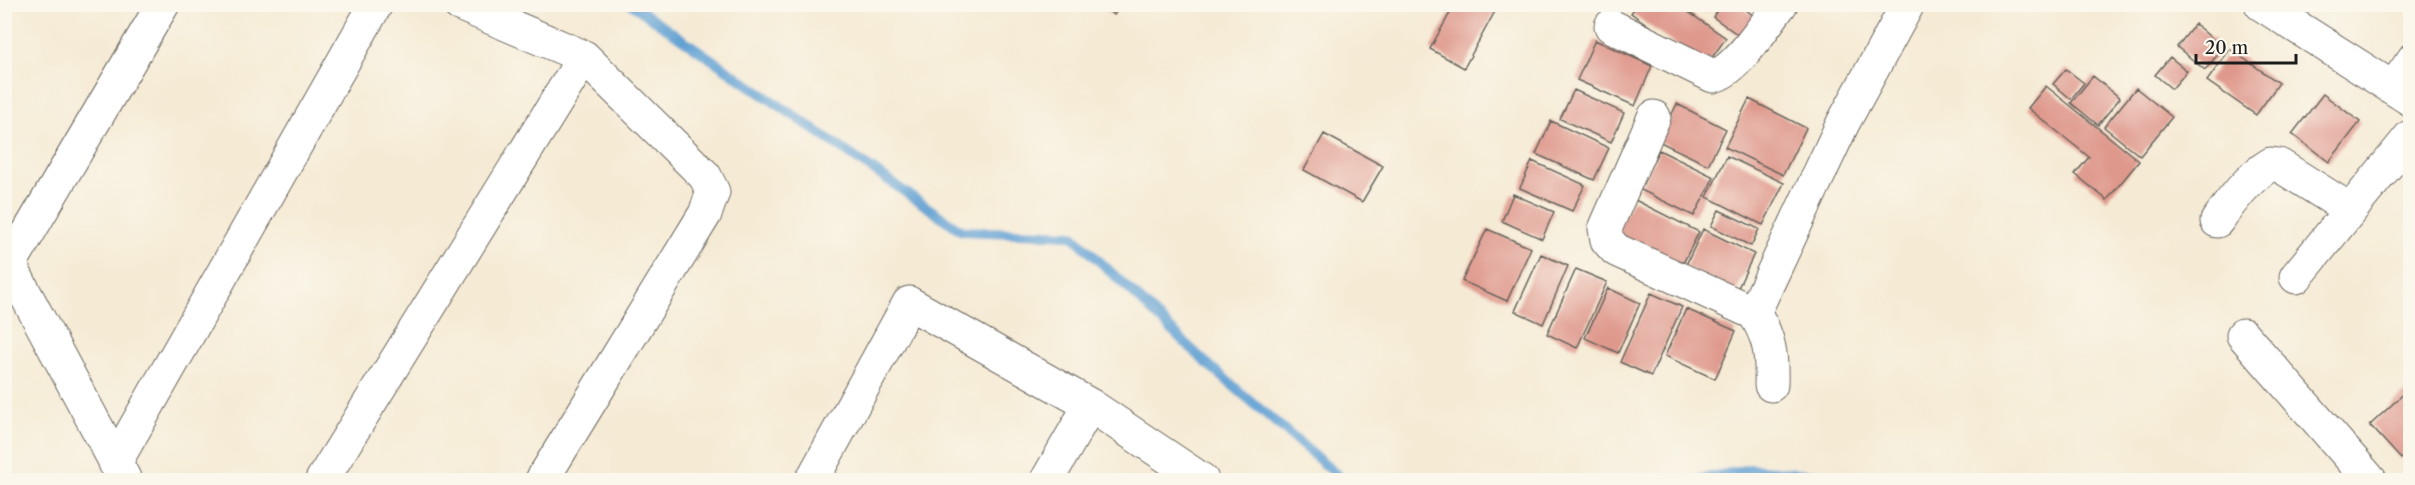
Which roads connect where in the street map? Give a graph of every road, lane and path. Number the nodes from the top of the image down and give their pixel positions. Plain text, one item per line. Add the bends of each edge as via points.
1 (163, 4) edge
2 (376, 4) edge
3 (459, 4) edge
4 (1781, 4) edge
5 (1908, 4) edge
6 (2261, 4) edge
7 (1611, 26) dead end
8 (2410, 53) edge
9 (584, 57) junction
10 (2399, 91) edge
11 (1654, 117) dead end
12 (2410, 137) edge
13 (2349, 209) junction
14 (2217, 221) dead end
15 (7, 259) edge
16 (2296, 277) dead end
17 (1754, 313) junction
18 (2243, 335) dead end
19 (1771, 385) dead end
20 (1090, 405) junction
21 (120, 472) edge
22 (322, 480) edge
23 (542, 480) edge
24 (812, 480) edge
25 (1047, 480) edge
26 (1202, 480) edge
27 (2370, 480) edge

1 - 15 main road
2 - 21 main road
3 - 9 main road
4 - 7 main road via 1732,66 1713,76
5 - 17 main road via 1843,123
6 - 10 main road
8 - 10 lane
9 - 22 main road
9 - 23 main road via 705,176 713,192 705,213
11 - 17 main road via 1605,229 1606,240 1616,250
12 - 13 main road
13 - 14 main road via 2279,165 2271,164 2233,199
13 - 16 main road
15 - 21 main road
17 - 19 main road via 1769,342
18 - 27 main road
20 - 24 main road via 909,303
20 - 25 main road
20 - 26 main road

